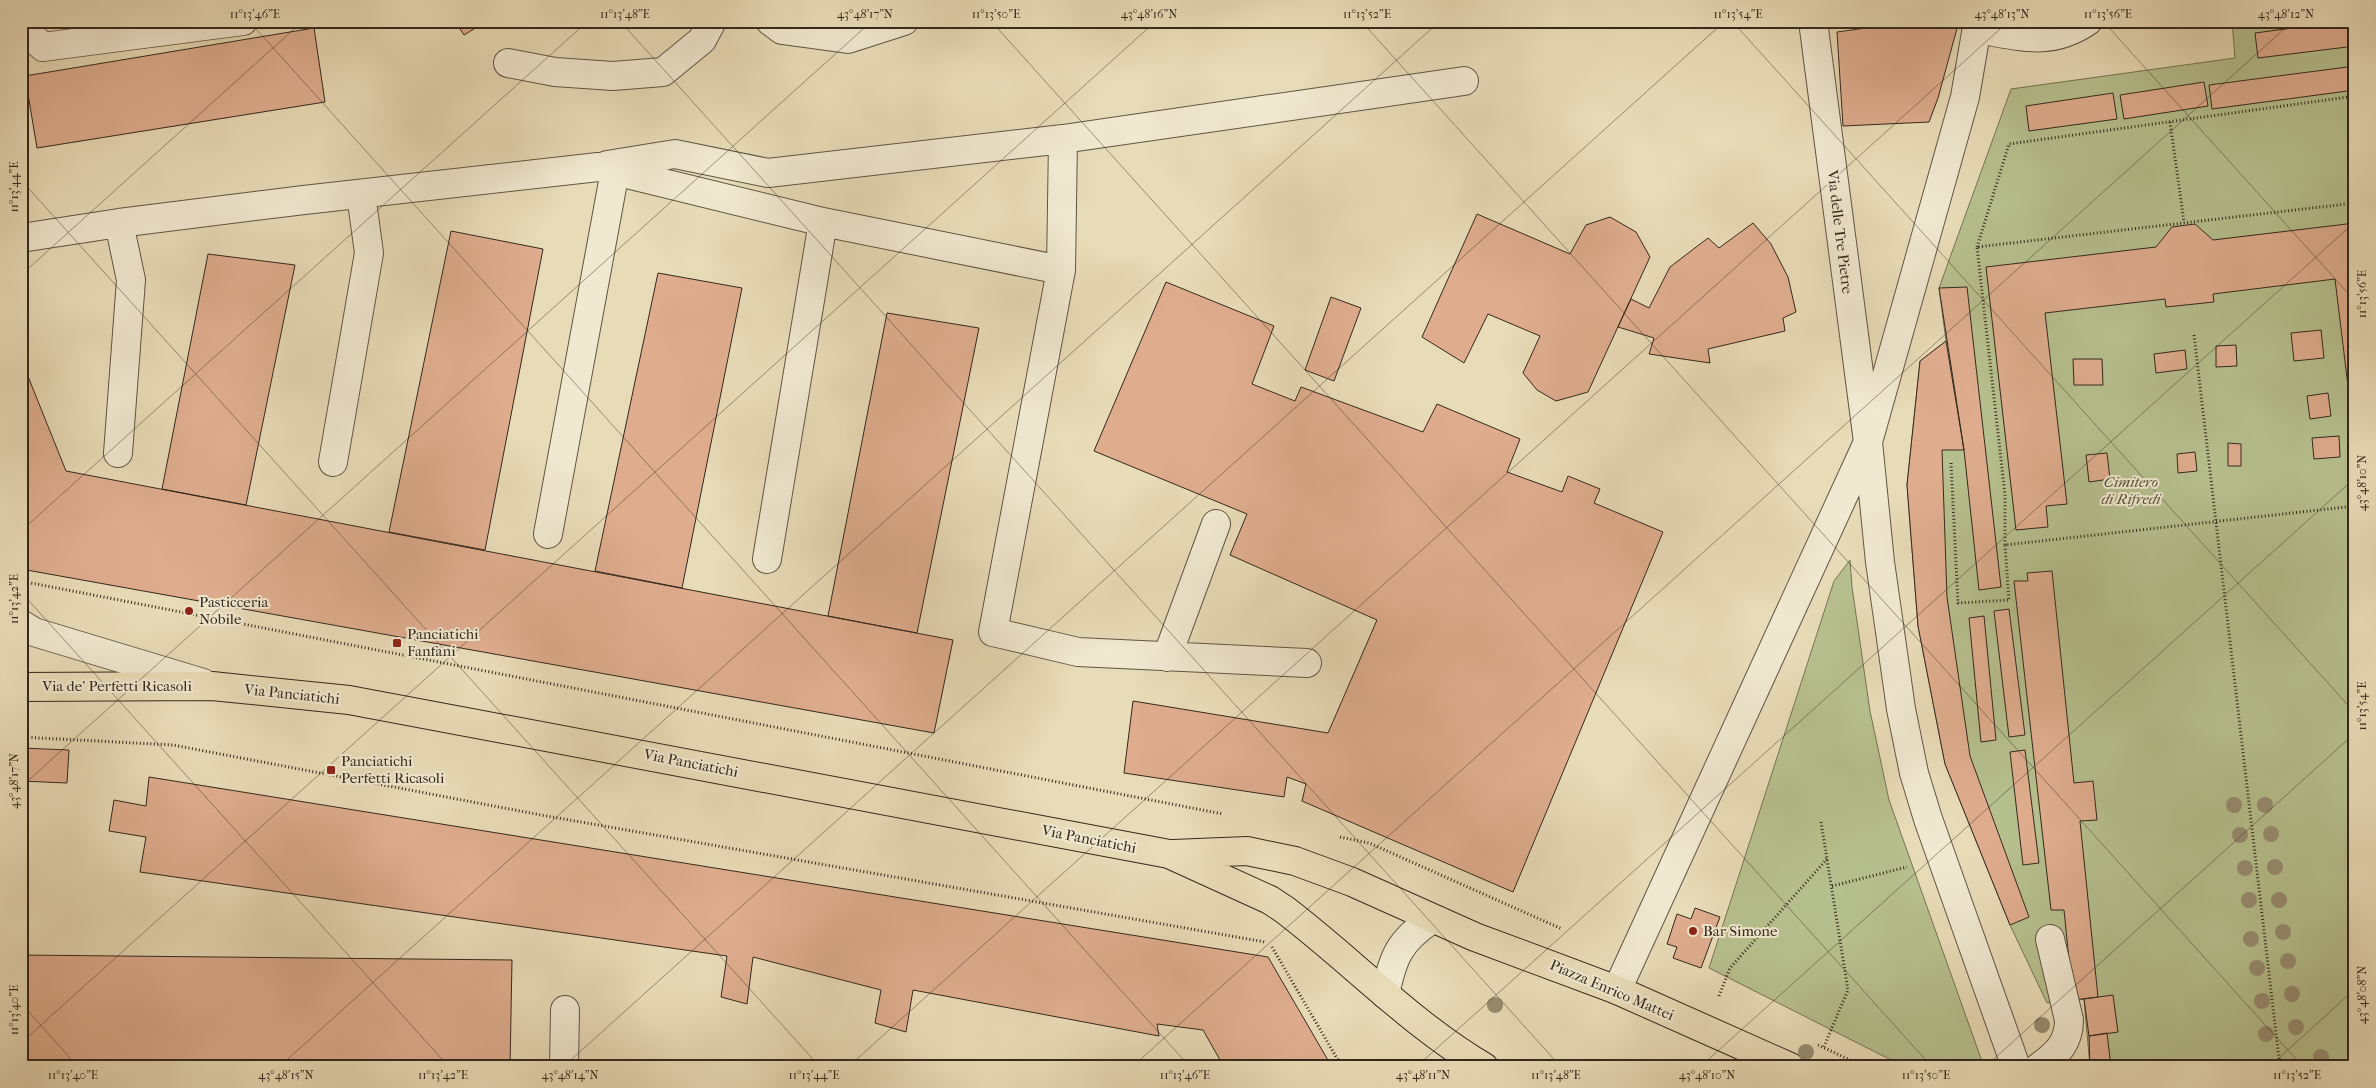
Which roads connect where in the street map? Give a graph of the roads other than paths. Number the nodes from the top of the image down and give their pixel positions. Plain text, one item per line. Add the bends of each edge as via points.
1 (243, 21) edge
2 (712, 21) edge
3 (770, 21) edge
4 (904, 21) edge
5 (1813, 21) edge
6 (2088, 21) edge
7 (1978, 25) edge
8 (21, 26) edge
9 (508, 63) dead end
10 (1464, 81) dead end
11 (1063, 139) junction
12 (606, 169) junction
13 (361, 194) junction
14 (823, 222) junction
15 (119, 223) junction
16 (21, 238) edge
17 (1061, 270) junction
18 (1868, 442) junction
19 (118, 453) dead end
20 (333, 462) dead end
21 (1216, 524) dead end
22 (548, 534) dead end
23 (767, 559) dead end
24 (21, 624) edge
25 (1167, 657) junction
26 (1307, 663) dead end
27 (212, 686) junction
28 (21, 687) edge
29 (1169, 854) junction
30 (1432, 919) junction
31 (2050, 939) dead end
32 (1617, 990) junction
33 (1384, 994) junction
34 (565, 1010) dead end
35 (564, 1067) edge
36 (1483, 1067) edge
37 (1790, 1067) edge
38 (2016, 1067) edge
39 (2039, 1067) edge

1 - 8 street via 43,47
2 - 9 street via 702,40 663,72 613,76 555,72
3 - 4 street via 782,30 848,39
5 - 18 street, Via delle Tre Pietre
6 - 7 street via 2061,36 2033,38
7 - 18 street via 1965,97
10 - 11 street
11 - 12 street via 768,173 675,154
11 - 17 street
12 - 13 street
12 - 14 street
12 - 22 street
13 - 15 street
13 - 20 street via 369,253
14 - 17 street
14 - 23 street
15 - 16 street
15 - 19 street via 131,280
17 - 25 street via 993,632 1078,652
18 - 32 street
18 - 38 street, Via delle Tre Pietre via 1880,562 1901,709 1914,773
21 - 25 street
24 - 27 street via 34,632
25 - 26 street
27 - 28 main road, Via de' Perfetti Ricasoli
27 - 29 main road, Via Panciatichi via 397,707
29 - 30 main road, Piazza Enrico Mattei via 1247,851 1280,857 1352,882
29 - 33 main road via 1270,900
30 - 32 main road, Piazza Enrico Mattei
30 - 33 street via 1400,946 1391,965
31 - 39 street via 2069,1028 2061,1049
32 - 37 main road, Piazza Enrico Mattei
33 - 36 main road
34 - 35 street

